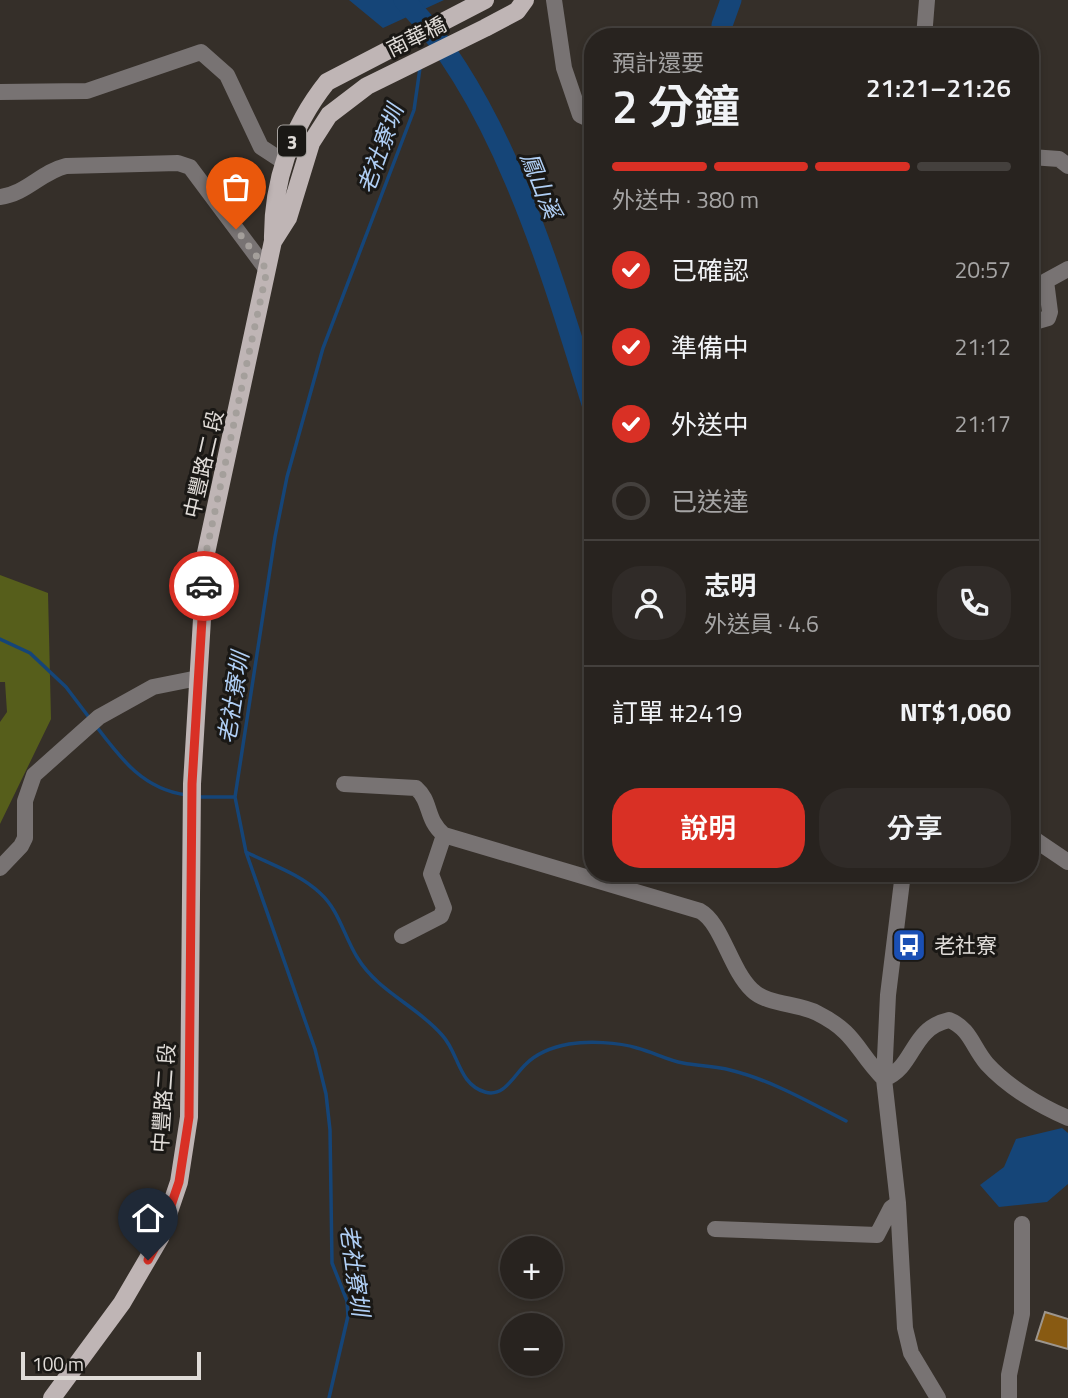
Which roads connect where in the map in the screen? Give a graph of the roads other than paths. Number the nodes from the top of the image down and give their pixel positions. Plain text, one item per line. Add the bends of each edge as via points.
1 (525, 0) edge
2 (554, 0) edge
3 (927, 0) edge
4 (479, 3) edge
5 (925, 28) edge
6 (356, 66) joint
7 (367, 86) joint
8 (0, 92) edge
9 (584, 117) edge
10 (1039, 158) edge
11 (284, 162) junction
12 (1068, 166) edge
13 (0, 197) edge
14 (273, 241) junction
15 (1068, 269) edge
16 (267, 270) junction
17 (1039, 320) edge
18 (198, 678) junction
19 (344, 784) dead end
20 (444, 835) junction
21 (1039, 843) edge
22 (1068, 862) edge
23 (0, 868) edge
24 (584, 878) edge
25 (598, 882) edge
26 (902, 882) edge
27 (402, 936) dead end
28 (884, 1079) junction
29 (1068, 1118) edge
30 (898, 1203) junction
31 (1022, 1224) dead end
32 (715, 1229) dead end
33 (52, 1398) edge
34 (938, 1398) edge
35 (1009, 1398) edge

1 - 7 main road, 南華橋 / 3 via 517,11
2 - 9 street via 567,80
3 - 5 street
4 - 6 main road, 南華橋 / 3
6 - 11 main road, 中豐路二 段 / 3 via 327,82 311,103
7 - 14 main road, 中豐路二 段 / 3 via 329,115 311,143 288,218
8 - 11 street via 87,92 201,52 228,75 261,147
10 - 12 street via 1059,159
11 - 14 main road, 中豐路二 段 / 3 via 273,213
13 - 16 street via 26,190 49,170 66,166 178,163 190,167
14 - 16 main road, 中豐路二 段 / 3
15 - 17 street via 1046,281 1051,312
16 - 18 main road, 中豐路二 段 / 3 via 206,553
18 - 23 street via 153,687 93,722 34,775 25,801 25,838
18 - 33 main road, 中豐路二 段 / 3 via 191,806 189,1117 179,1182 160,1238 122,1303
19 - 20 street via 416,788 424,795 428,818
20 - 24 street
20 - 27 street via 431,874 444,908 441,916
21 - 22 street
25 - 28 street via 709,916 751,990 816,1012 846,1030
26 - 28 street via 888,995
28 - 29 street via 902,1068 918,1038 949,1020 958,1023 986,1063 1008,1083
28 - 30 street
30 - 32 street via 877,1236
30 - 34 street via 905,1328 911,1353
31 - 35 street via 1022,1314 1009,1375

